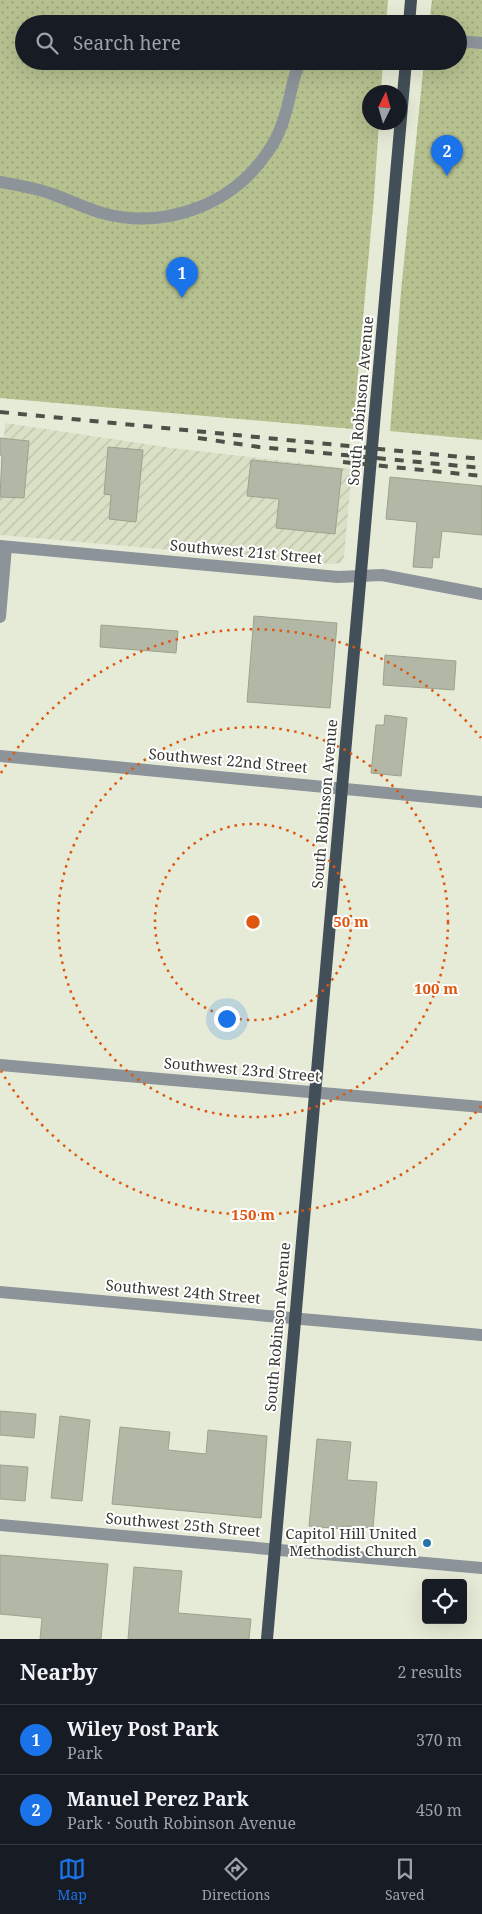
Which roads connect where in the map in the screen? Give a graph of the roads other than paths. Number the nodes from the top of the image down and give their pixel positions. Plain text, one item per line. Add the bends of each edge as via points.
1 (411, 0) edge
2 (410, 15) edge
3 (467, 42) edge
4 (482, 43) edge
5 (296, 70) edge
6 (405, 70) edge
7 (0, 182) edge
8 (3, 547) edge
9 (362, 576) junction
10 (482, 594) edge
11 (0, 618) edge
12 (0, 756) edge
13 (343, 789) junction
14 (482, 802) edge
15 (0, 1065) edge
16 (316, 1093) junction
17 (482, 1107) edge
18 (0, 1292) edge
19 (295, 1319) junction
20 (482, 1335) edge
21 (0, 1525) edge
22 (274, 1550) junction
23 (482, 1568) edge
24 (267, 1639) edge

1 - 2 main road
3 - 4 street
5 - 7 street via 288,107 268,153 238,185 210,203 161,218 120,217 37,189
6 - 9 main road, South Robinson Avenue
8 - 9 street, Southwest 21st Street via 338,577
8 - 11 street
9 - 10 street, Southwest 21st Street via 382,575
9 - 13 main road, South Robinson Avenue
12 - 13 street, Southwest 22nd Street
13 - 14 street, Southwest 22nd Street
13 - 16 main road, South Robinson Avenue
15 - 16 street, Southwest 23rd Street
16 - 17 street, Southwest 23rd Street
16 - 19 main road, South Robinson Avenue
18 - 19 street, Southwest 24th Street
19 - 20 street, Southwest 24th Street
19 - 22 main road, South Robinson Avenue
21 - 22 street, Southwest 25th Street
22 - 23 street, Southwest 25th Street
22 - 24 main road, South Robinson Avenue

